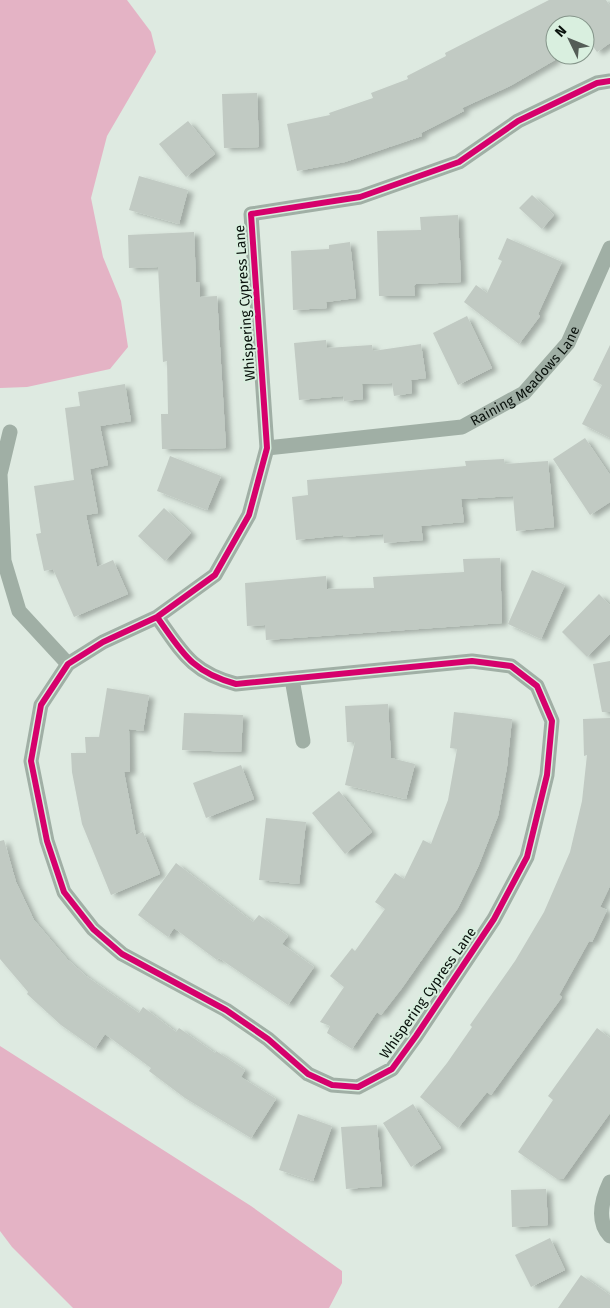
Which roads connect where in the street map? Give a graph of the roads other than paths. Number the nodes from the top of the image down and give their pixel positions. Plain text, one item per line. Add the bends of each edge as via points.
1 (610, 81) edge
2 (610, 248) edge
3 (10, 432) dead end
4 (267, 448) junction
5 (157, 617) junction
6 (68, 664) junction
7 (292, 679) junction
8 (303, 742) dead end
9 (610, 1182) edge
10 (610, 1236) edge

1 - 4 street, Whispering Cypress Lane via 596,83 518,121 459,162 360,197 251,214
2 - 4 street, Raining Meadows Lane via 568,343 524,393 462,426
3 - 6 street via 0,474 4,561 19,611
4 - 5 street, Whispering Cypress Lane via 249,515 215,575
5 - 6 street, Whispering Cypress Lane via 103,642
5 - 7 street, Whispering Cypress Lane via 188,661 214,678 236,684
6 - 7 street, Whispering Cypress Lane via 42,705 31,761 47,841 64,892 93,929 122,954 226,1010 268,1039 308,1074 332,1085 358,1087 392,1069 494,919 527,856 547,774 552,721 537,686 511,666 472,661
7 - 8 street
9 - 10 street via 600,1208

